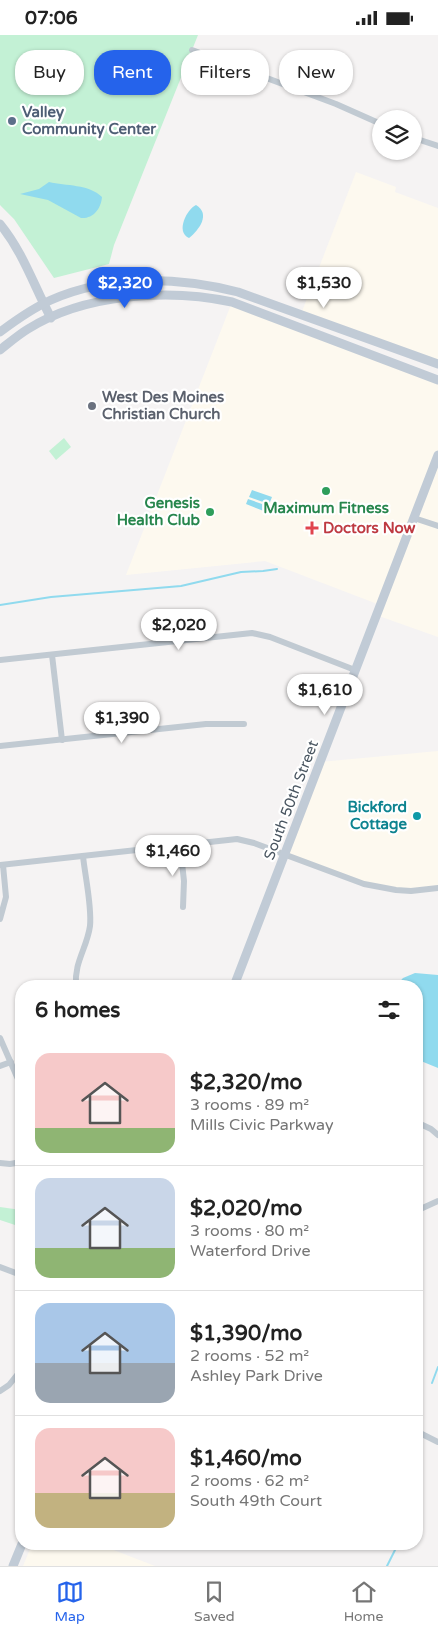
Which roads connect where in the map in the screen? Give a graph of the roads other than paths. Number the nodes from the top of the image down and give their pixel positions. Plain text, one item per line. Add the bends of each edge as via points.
1 (269, 79) edge
2 (372, 120) edge
3 (422, 141) edge
4 (438, 146) edge
5 (0, 224) edge
6 (44, 304) junction
7 (51, 318) junction
8 (0, 332) edge
9 (0, 350) edge
10 (438, 364) edge
11 (438, 380) edge
12 (438, 455) edge
13 (414, 517) junction
14 (438, 526) edge
15 (52, 655) junction
16 (0, 660) edge
17 (355, 670) junction
18 (244, 725) dead end
19 (62, 740) junction
20 (0, 747) edge
21 (180, 845) junction
22 (284, 855) junction
23 (83, 856) junction
24 (2, 865) edge
25 (438, 888) edge
26 (183, 907) dead end
27 (0, 919) edge
28 (76, 980) edge
29 (236, 980) edge
30 (0, 1038) edge
31 (11, 1062) junction
32 (0, 1066) edge
33 (15, 1072) edge
34 (423, 1125) edge
35 (438, 1135) edge
36 (0, 1163) edge
37 (15, 1163) edge
38 (438, 1201) edge
39 (423, 1208) edge
40 (0, 1267) edge
41 (15, 1273) edge
42 (15, 1378) edge
43 (0, 1391) edge
44 (423, 1434) edge
45 (438, 1442) edge
46 (20, 1550) edge
47 (13, 1566) edge

1 - 2 street
3 - 4 street
5 - 6 main road via 28,267
6 - 7 main road
6 - 8 main road
6 - 10 main road via 114,283 156,280 202,284 238,291
7 - 9 main road
7 - 11 main road via 117,298 211,297 232,302
12 - 13 main road, South 50th Street
13 - 14 street
13 - 17 main road, South 50th Street
15 - 16 street
15 - 17 street via 252,633
15 - 19 street
17 - 22 main road, South 50th Street
18 - 19 street via 213,723
19 - 20 street
21 - 22 street via 237,839
21 - 23 street
21 - 26 street
22 - 25 street via 380,888 411,891
22 - 29 main road, South 50th Street
23 - 24 street
23 - 28 street via 90,920
24 - 27 street via 6,897
30 - 31 street
31 - 32 street
31 - 33 street
34 - 35 street
36 - 37 street
38 - 39 street
40 - 41 street
42 - 43 street
44 - 45 street
46 - 47 main road

